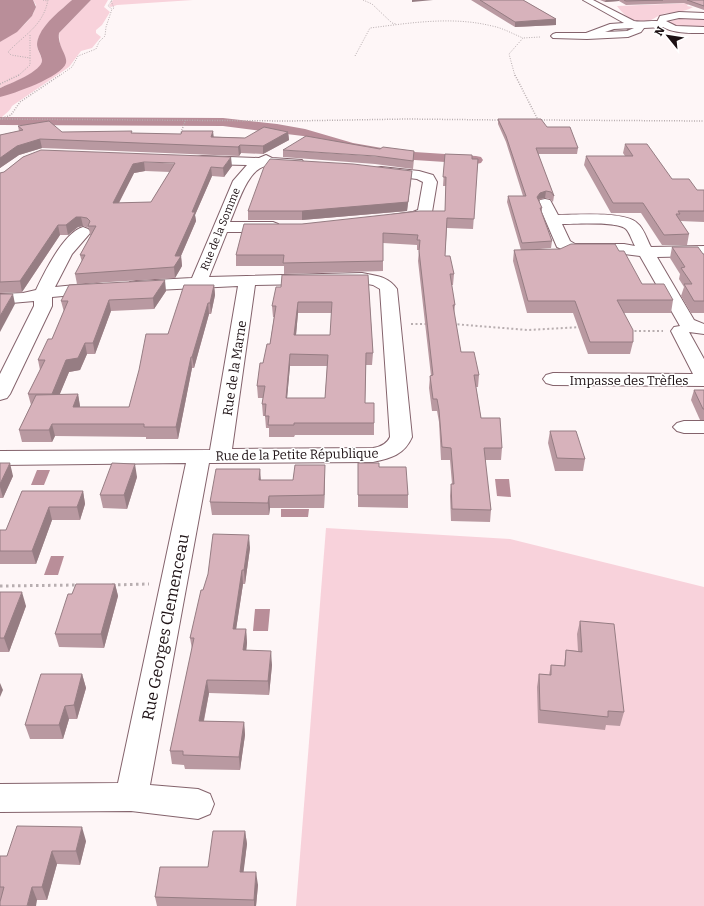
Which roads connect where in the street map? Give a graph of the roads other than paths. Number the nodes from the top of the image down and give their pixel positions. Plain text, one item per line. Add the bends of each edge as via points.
1 (586, 0) edge
2 (701, 12) edge
3 (664, 24) junction
4 (640, 25) junction
5 (680, 28) junction
6 (704, 30) edge
7 (556, 36) road end
8 (704, 38) edge
9 (285, 148) edge
10 (188, 159) edge
11 (262, 162) junction
12 (307, 163) edge
13 (368, 169) edge
14 (546, 203) dead end
15 (386, 219) edge
16 (553, 220) junction
17 (221, 227) junction
18 (287, 227) edge
19 (83, 232) dead end
20 (704, 251) edge
21 (645, 252) junction
22 (247, 280) junction
23 (198, 283) junction
24 (43, 294) junction
25 (0, 299) edge
26 (692, 329) edge
27 (704, 377) edge
28 (553, 379) dead end
29 (704, 380) edge
30 (0, 394) edge
31 (210, 456) junction
32 (0, 458) edge
33 (131, 797) junction
34 (0, 798) edge
35 (198, 804) dead end

1 - 4 street
2 - 3 street via 663,18 661,22
3 - 4 street
3 - 5 street
4 - 7 street via 613,26 587,36
5 - 6 street
5 - 8 street
9 - 11 street, Rue de la Somme
10 - 11 street
11 - 12 street
11 - 17 street, Rue de la Somme via 240,181
13 - 15 street via 419,175 430,182 425,212 416,216
14 - 16 street
16 - 21 street, Impasse des Trèfles via 626,222 632,226
16 - 21 street via 562,242 562,251
17 - 18 street
17 - 23 street, Rue de la Somme
19 - 24 street via 72,242
20 - 21 street
21 - 26 street, Impasse des Trèfles
22 - 23 street, Rue de la Petite République
22 - 31 street, Rue de la Marne
22 - 31 street, Rue de la Petite République via 362,278 384,284 388,289 401,437 394,449 373,455
23 - 24 street, Rue de la Petite République via 63,290
24 - 25 street, Rue de la Petite République
24 - 30 street via 43,306
26 - 27 street, Impasse des Trèfles
28 - 29 street, Impasse des Trèfles
31 - 32 street, Rue de la Petite République
31 - 33 street, Rue Georges Clemenceau via 173,584
33 - 34 street
33 - 35 street

